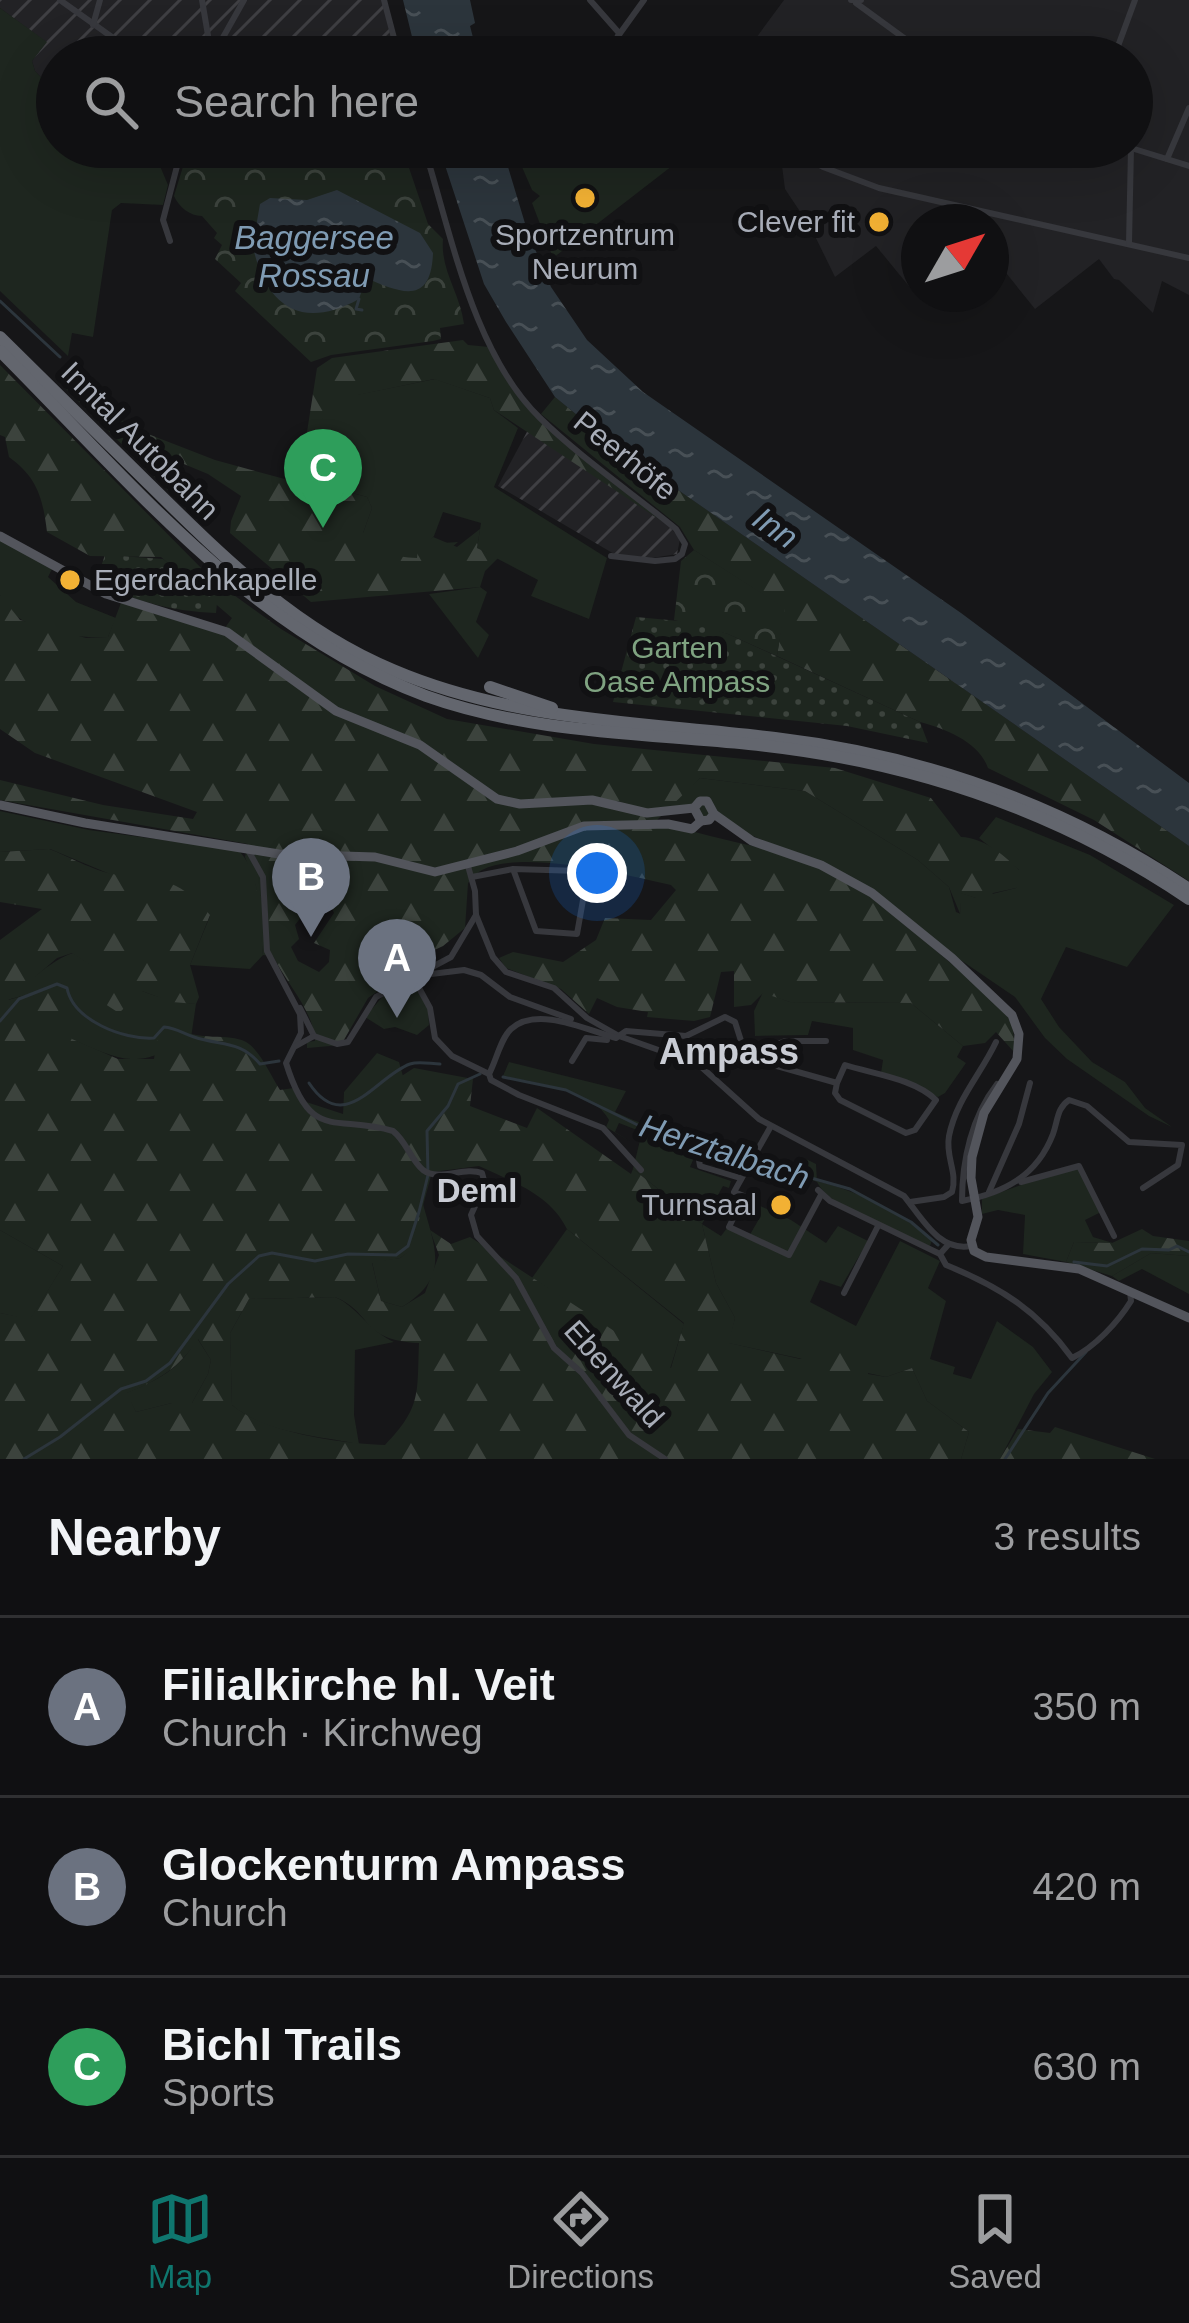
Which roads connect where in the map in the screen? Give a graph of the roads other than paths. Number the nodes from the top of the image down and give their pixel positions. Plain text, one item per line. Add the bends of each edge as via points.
1 (60, 0) edge
2 (100, 0) edge
3 (202, 0) edge
4 (244, 0) edge
5 (384, 0) edge
6 (590, 0) edge
7 (644, 0) edge
8 (1135, 0) edge
9 (857, 1) edge
10 (600, 10) junction
11 (90, 23) junction
12 (626, 25) junction
13 (619, 35) joint
14 (109, 36) edge
15 (208, 36) edge
16 (224, 36) edge
17 (393, 36) edge
18 (897, 36) edge
19 (1122, 36) edge
20 (1189, 108) edge
21 (1153, 155) edge
22 (1167, 159) junction
23 (1189, 166) edge
24 (177, 168) edge
25 (430, 168) edge
26 (827, 168) edge
27 (1133, 168) edge
28 (170, 241) dead end
29 (1129, 243) junction
30 (1189, 258) edge
31 (0, 337) edge
32 (0, 351) edge
33 (34, 377) junction
34 (46, 389) junction
35 (0, 536) edge
36 (611, 556) dead end
37 (320, 631) junction
38 (370, 646) dead end
39 (490, 687) dead end
40 (588, 719) junction
41 (944, 776) junction
42 (960, 781) junction
43 (0, 806) edge
44 (694, 808) junction
45 (714, 814) junction
46 (700, 821) junction
47 (246, 847) junction
48 (513, 869) junction
49 (470, 871) junction
50 (1189, 889) edge
51 (1189, 899) edge
52 (476, 915) junction
53 (413, 977) junction
54 (299, 1007) junction
55 (576, 1022) junction
56 (314, 1036) junction
57 (618, 1037) junction
58 (826, 1041) dead end
59 (996, 1042) dead end
60 (293, 1047) junction
61 (751, 1056) junction
62 (572, 1060) dead end
63 (1010, 1065) dead end
64 (489, 1074) junction
65 (837, 1082) junction
66 (1030, 1083) dead end
67 (771, 1126) junction
68 (750, 1163) junction
69 (641, 1170) dead end
70 (740, 1178) junction
71 (1017, 1183) junction
72 (1142, 1188) dead end
73 (980, 1197) junction
74 (910, 1202) junction
75 (878, 1225) junction
76 (1114, 1236) dead end
77 (948, 1245) junction
78 (971, 1246) junction
79 (940, 1254) junction
80 (1130, 1290) junction
81 (844, 1292) dead end
82 (1189, 1318) edge
83 (664, 1459) edge

1 - 11 street
2 - 11 street
3 - 15 street
4 - 16 street
5 - 17 street
6 - 10 street
7 - 12 street
8 - 19 street
9 - 18 street
10 - 12 street
10 - 13 street
11 - 14 street
12 - 13 street
20 - 22 street
21 - 22 street
22 - 23 street
24 - 28 street via 163,220
25 - 36 street, Peerhöfe via 457,257 512,384 685,544 670,560
26 - 29 street via 879,188
27 - 29 street
29 - 30 street
31 - 33 highway, Inntal Autobahn
32 - 33 highway, Inntal Autobahn
33 - 34 highway, Inntal Autobahn
34 - 37 highway, Inntal Autobahn via 247,577
34 - 41 highway, Inntal Autobahn via 240,587 313,641 386,680 512,718 783,748
35 - 44 main road via 132,605 209,624 336,712 420,745 497,799 592,800 647,813
37 - 38 highway
37 - 40 highway, Inntal Autobahn via 440,688
39 - 40 highway
40 - 41 highway, Inntal Autobahn via 814,743
41 - 42 highway, Inntal Autobahn
42 - 50 highway, Inntal Autobahn via 1030,801
42 - 51 highway, Inntal Autobahn via 1086,837
43 - 47 main road
44 - 45 main road via 707,801
44 - 46 main road
45 - 46 main road
45 - 73 main road via 752,841 872,893 1009,1011 1018,1051 980,1123 970,1166
46 - 49 main road via 692,830 584,826
47 - 49 main road
47 - 54 street via 262,878 267,950
48 - 48 street via 584,875 577,934 536,932
48 - 49 street
49 - 52 street
52 - 53 street via 451,957
52 - 57 street via 506,972 554,988
53 - 55 street via 464,970
53 - 56 street via 376,997 348,1042
53 - 64 street via 435,1038
54 - 56 street
54 - 60 street
55 - 57 street
55 - 64 street via 515,1026
56 - 60 street
57 - 61 street via 691,1035 725,1017
57 - 62 street via 588,1037
57 - 67 street via 698,1064
58 - 61 street via 785,1041
59 - 74 street via 951,1130 952,1192
60 - 83 street, Ebenwald via 288,1071 316,1117 393,1131 427,1172 483,1175 471,1221 477,1237 516,1278 554,1348 629,1435
61 - 65 street
63 - 73 street via 978,1115 968,1151 962,1201
64 - 69 street via 519,1095 604,1128
65 - 65 street via 845,1065 936,1100 910,1134 840,1100
66 - 73 street via 1009,1151
67 - 68 street
67 - 74 street
68 - 70 street
68 - 70 street via 699,1160
70 - 75 street via 734,1192 744,1196 729,1227 784,1256 820,1192
71 - 72 street via 1070,1100 1129,1142 1184,1148 1180,1163
71 - 73 street
71 - 76 street via 1079,1166
73 - 78 main road
74 - 77 street
75 - 79 street
75 - 81 street
77 - 78 street
77 - 79 street
78 - 80 main road via 986,1257 1079,1269
79 - 80 street via 946,1265 1027,1306 1072,1358 1123,1314
80 - 82 main road

